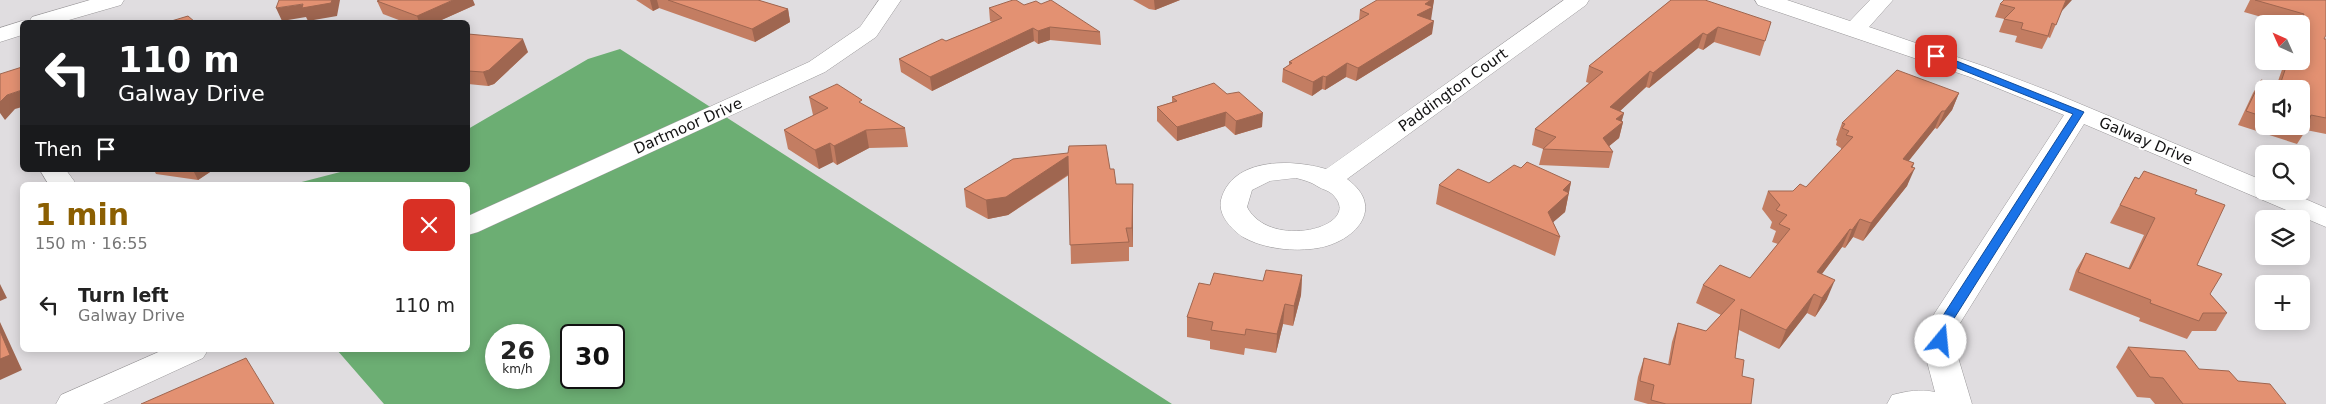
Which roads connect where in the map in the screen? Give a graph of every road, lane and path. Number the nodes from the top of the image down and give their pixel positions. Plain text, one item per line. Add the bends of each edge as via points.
1 (113, 0) edge
2 (890, 0) edge
3 (1578, 0) edge
4 (1766, 0) edge
5 (1882, 0) edge
6 (47, 20) edge
7 (20, 29) edge
8 (1855, 29) junction
9 (0, 34) edge
10 (2079, 112) junction
11 (1327, 181) dead end
12 (2326, 218) edge
13 (470, 225) edge
14 (181, 352) edge
15 (74, 404) edge
16 (1904, 404) edge
17 (1938, 404) edge
18 (1955, 404) edge

1 - 6 street
2 - 13 street, Dartmoor Drive via 868,32 817,67
3 - 11 street, Paddington Court
4 - 8 street, Galway Drive
5 - 8 street
7 - 9 street
8 - 10 street, Galway Drive
10 - 12 street, Galway Drive
10 - 18 street via 1942,328 1941,354
14 - 15 street
16 - 17 street via 1917,401

